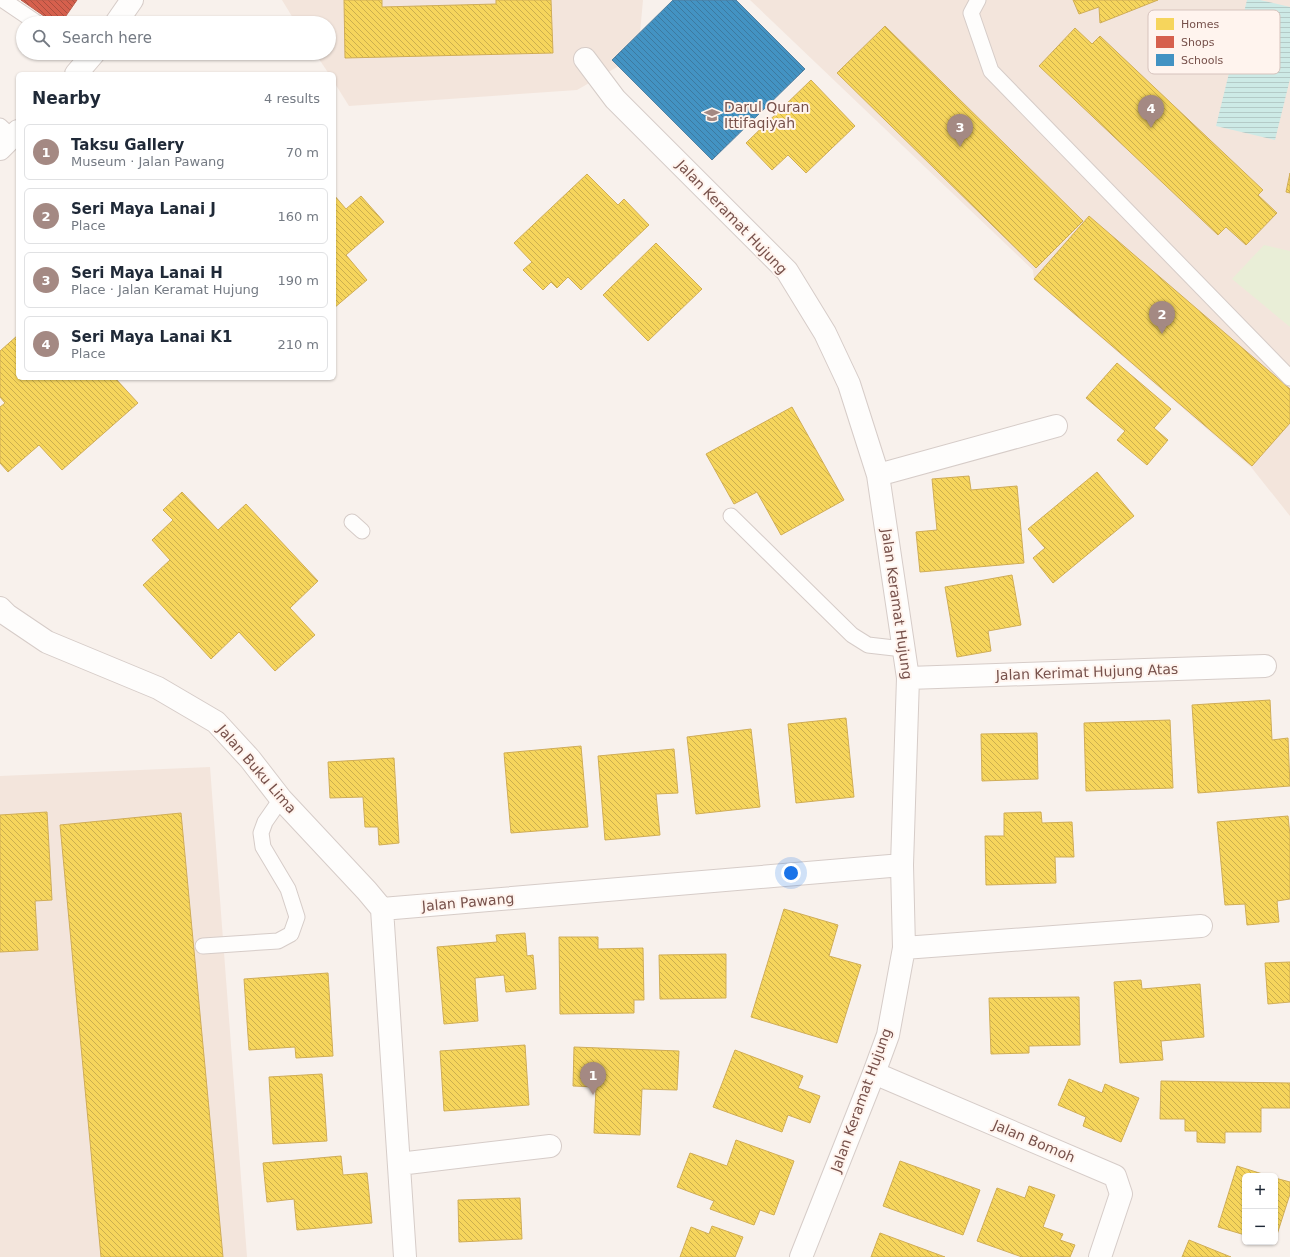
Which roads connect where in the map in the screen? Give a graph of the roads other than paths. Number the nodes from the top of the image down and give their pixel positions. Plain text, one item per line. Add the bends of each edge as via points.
1 (3, 0) edge
2 (132, 0) edge
3 (978, 0) edge
4 (27, 16) edge
5 (121, 16) edge
6 (585, 59) dead end
7 (1290, 378) edge
8 (1056, 426) dead end
9 (878, 475) junction
10 (731, 516) dead end
11 (0, 608) edge
12 (904, 649) junction
13 (1265, 666) dead end
14 (908, 678) junction
15 (282, 799) junction
16 (902, 865) junction
17 (382, 909) junction
18 (1201, 926) dead end
19 (203, 946) dead end
20 (904, 948) junction
21 (874, 1074) junction
22 (550, 1146) dead end
23 (399, 1164) junction
24 (405, 1257) edge
25 (801, 1257) edge
26 (1100, 1257) edge

1 - 4 lane
2 - 5 street
3 - 7 lane via 971,13 991,71
6 - 9 street, Jalan Keramat Hujung via 615,99 787,271 825,333 849,384
8 - 9 street
9 - 12 street, Jalan Keramat Hujung
10 - 12 lane via 852,635 868,645
11 - 15 street, Jalan Buku Lima via 47,642 158,688 216,722
12 - 14 street, Jalan Keramat Hujung
13 - 14 street, Jalan Kerimat Hujung Atas
14 - 16 street, Jalan Keramat Hujung
15 - 17 street, Jalan Buku Lima
15 - 19 lane via 261,832 263,847 288,889 297,917 291,934 278,941
16 - 17 street, Jalan Pawang
16 - 20 street, Jalan Keramat Hujung
17 - 23 street
18 - 20 street
20 - 21 street, Jalan Keramat Hujung via 888,1035
21 - 25 street, Jalan Keramat Hujung
21 - 26 street, Jalan Bomoh via 1115,1176 1121,1194
22 - 23 street
23 - 24 street

